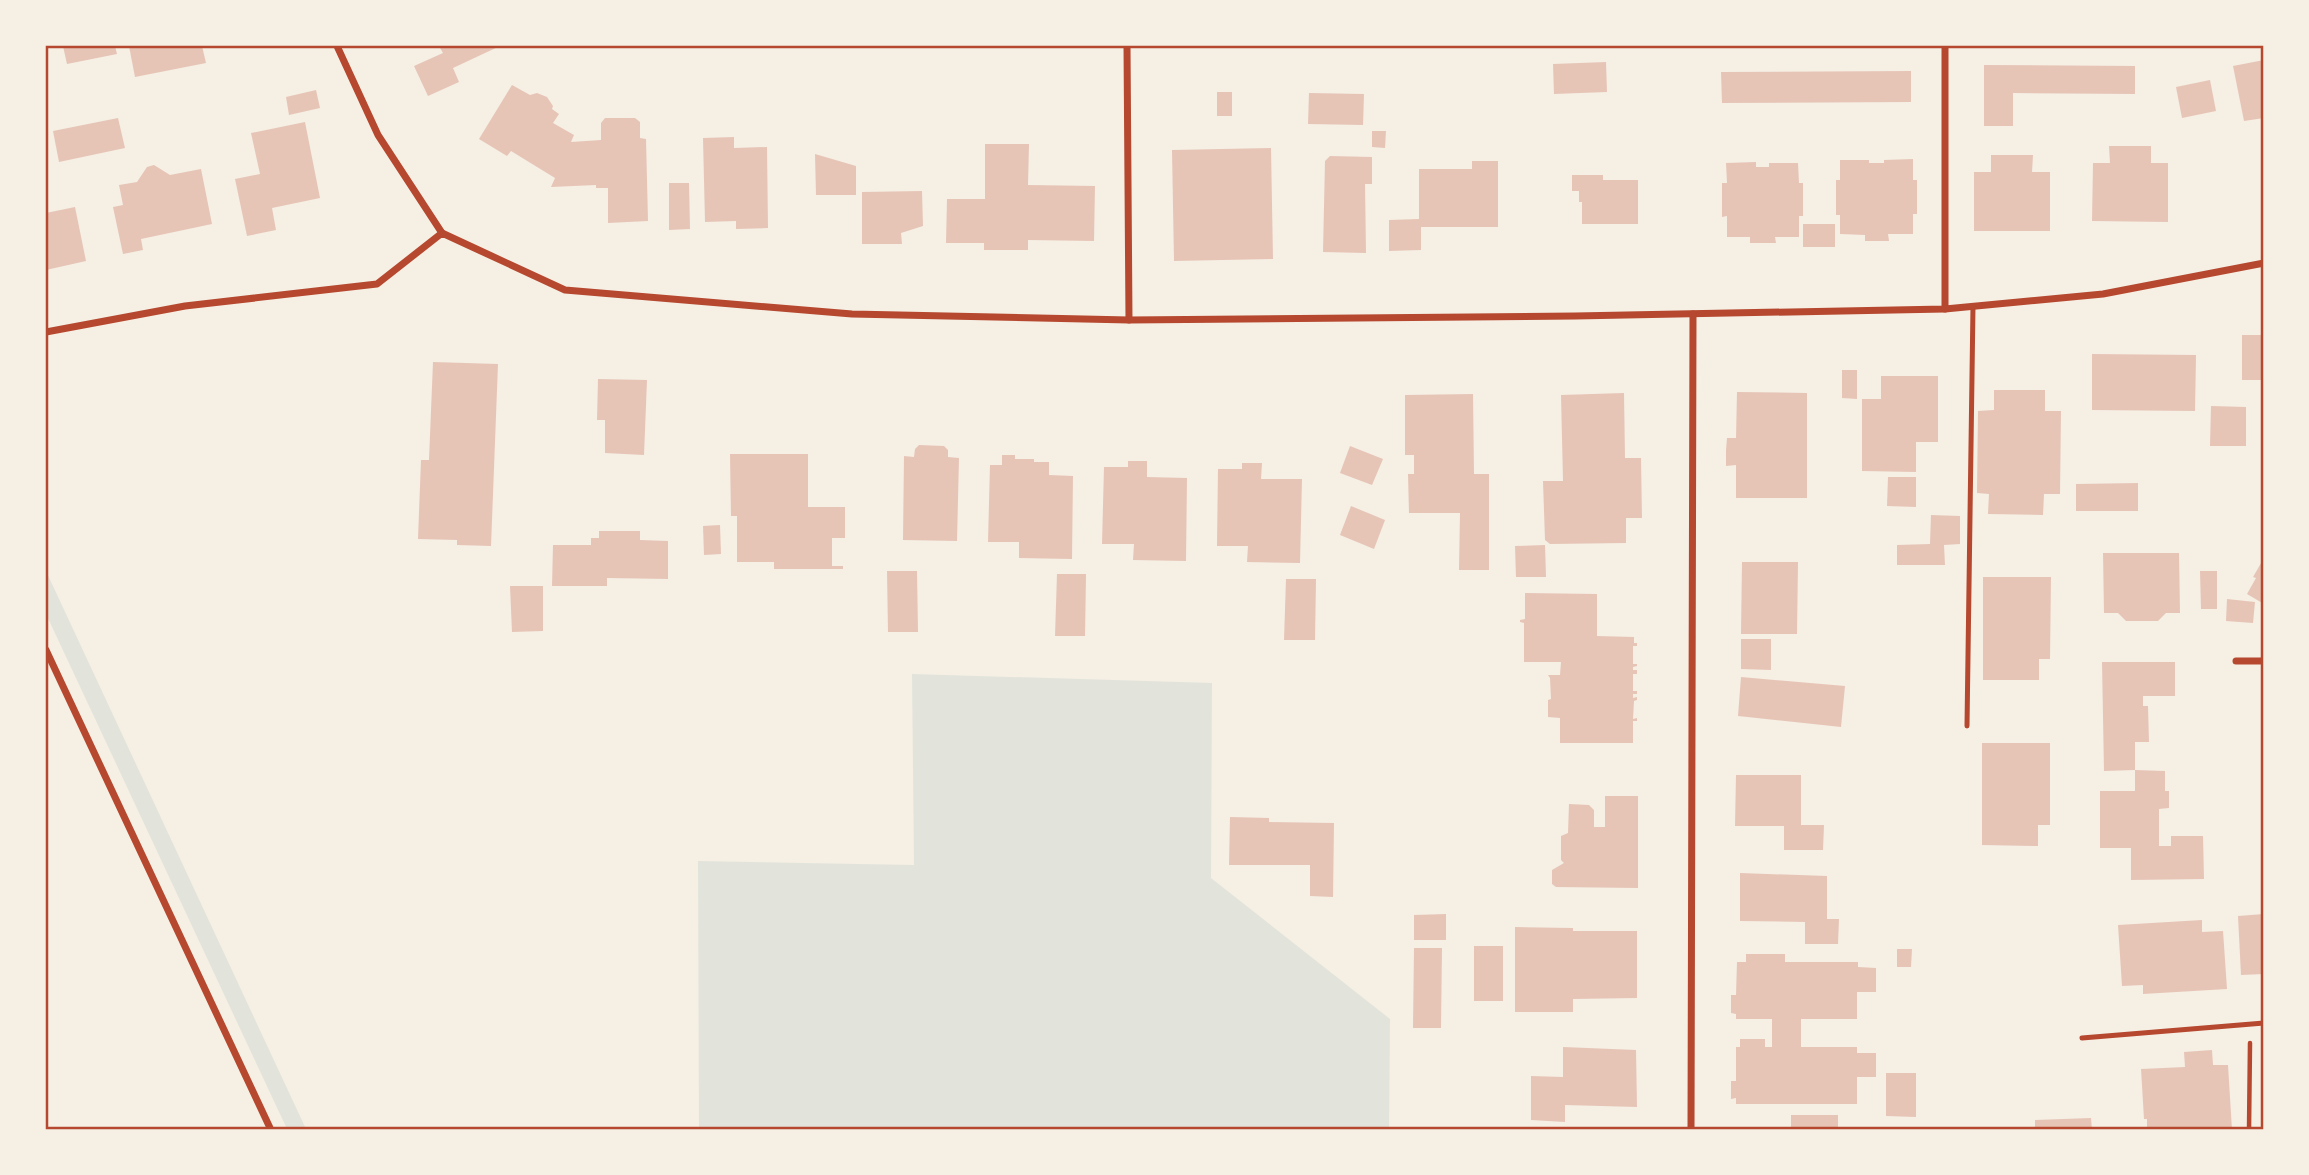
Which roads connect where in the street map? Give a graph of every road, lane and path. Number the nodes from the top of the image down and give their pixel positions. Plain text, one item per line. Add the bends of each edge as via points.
1 (337, 46) edge
2 (1127, 46) edge
3 (1945, 46) edge
4 (442, 233) junction
5 (2263, 263) edge
6 (1973, 306) junction
7 (1945, 309) junction
8 (1693, 314) junction
9 (1129, 320) junction
10 (46, 332) edge
11 (46, 650) edge
12 (2236, 661) dead end
13 (2263, 661) edge
14 (1967, 726) dead end
15 (2251, 1023) junction
16 (2263, 1023) edge
17 (2082, 1038) dead end
18 (271, 1129) edge
19 (1691, 1129) edge
20 (2249, 1129) edge

1 - 4 street via 378,135
2 - 9 street
3 - 7 street
4 - 9 street via 565,290 852,314
4 - 10 street via 377,284 185,306
5 - 6 street via 2103,294
6 - 7 street
6 - 14 lane
7 - 8 street
8 - 9 street
8 - 19 street
11 - 18 street
12 - 13 street
15 - 16 lane
15 - 17 lane
15 - 20 path

